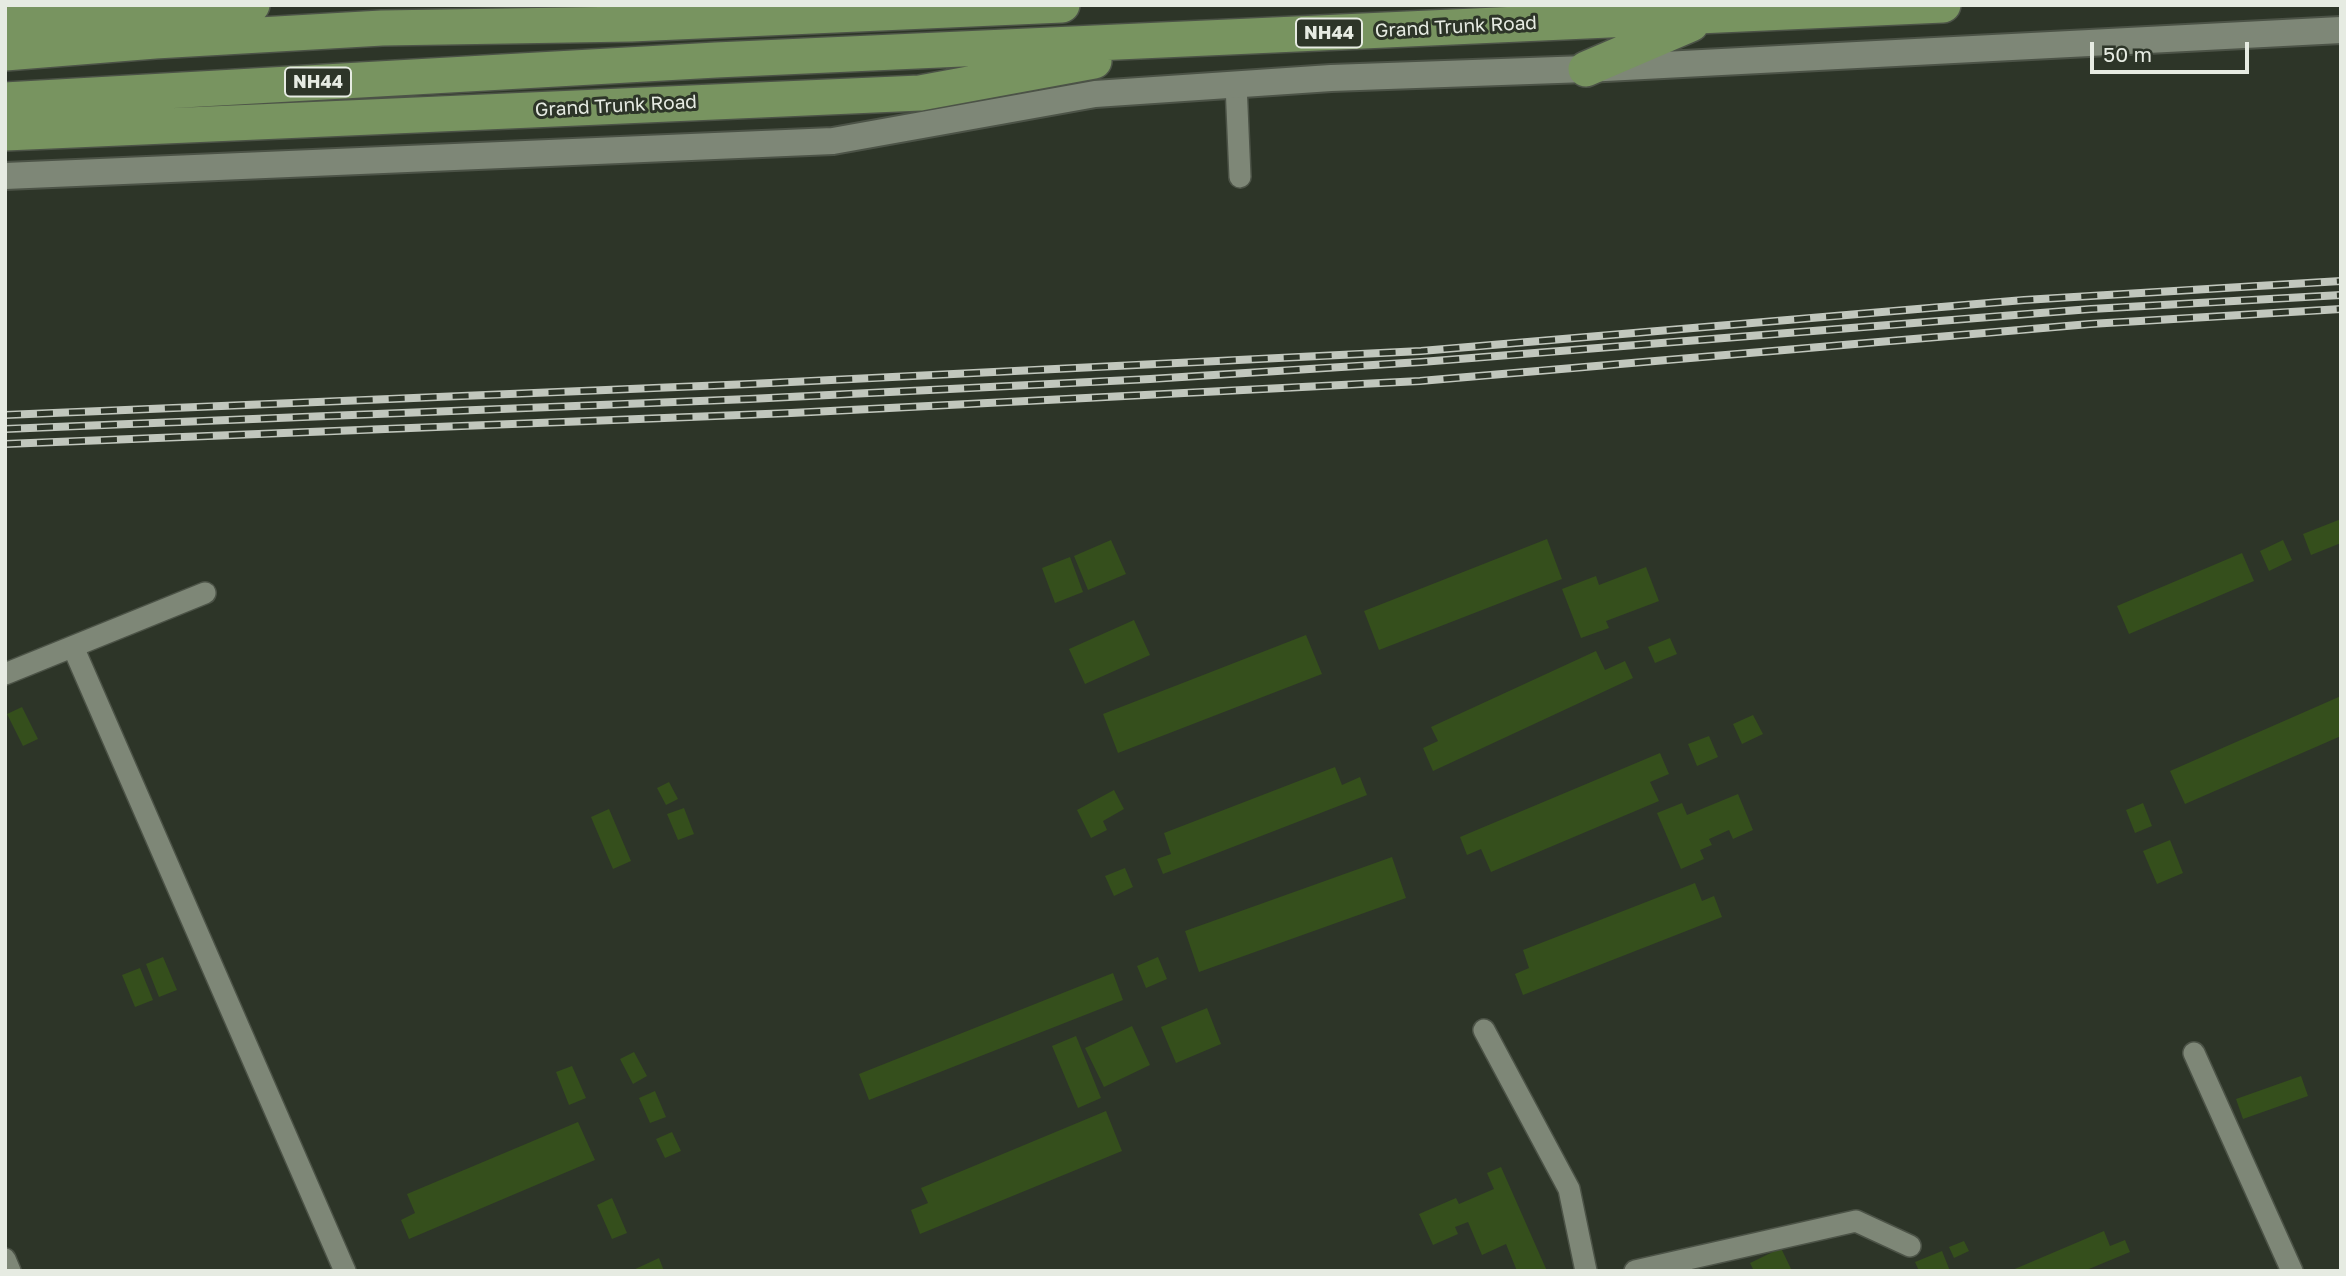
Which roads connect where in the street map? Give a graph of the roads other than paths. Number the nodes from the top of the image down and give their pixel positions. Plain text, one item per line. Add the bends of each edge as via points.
1 (251, 5) edge
2 (1062, 5) edge
3 (1943, 5) edge
4 (1711, 16) junction
5 (5, 22) edge
6 (2341, 30) edge
7 (1221, 38) junction
8 (5, 53) edge
9 (1586, 69) junction
10 (1236, 84) junction
11 (5, 100) edge
12 (5, 133) edge
13 (5, 176) edge
14 (1240, 177) dead end
15 (205, 593) dead end
16 (73, 647) junction
17 (5, 674) edge
18 (1484, 1030) dead end
19 (2194, 1053) dead end
20 (1910, 1246) dead end
21 (5, 1259) edge
22 (10, 1271) edge
23 (345, 1271) edge
24 (1586, 1271) edge
25 (1635, 1271) edge
26 (2292, 1271) edge

1 - 5 highway
2 - 8 highway via 631,24 382,28
3 - 4 highway, Grand Trunk Road / NH44
4 - 7 highway, Grand Trunk Road / NH44
4 - 9 highway
6 - 9 street
7 - 11 highway, Grand Trunk Road / NH44 via 716,60
7 - 12 highway, Grand Trunk Road / NH44 via 920,93
9 - 10 street
10 - 13 street via 1095,94 832,142
10 - 14 street
15 - 16 street
16 - 17 street
16 - 23 street
18 - 24 street via 1569,1189
19 - 26 street
20 - 25 street via 1856,1221
21 - 22 street

